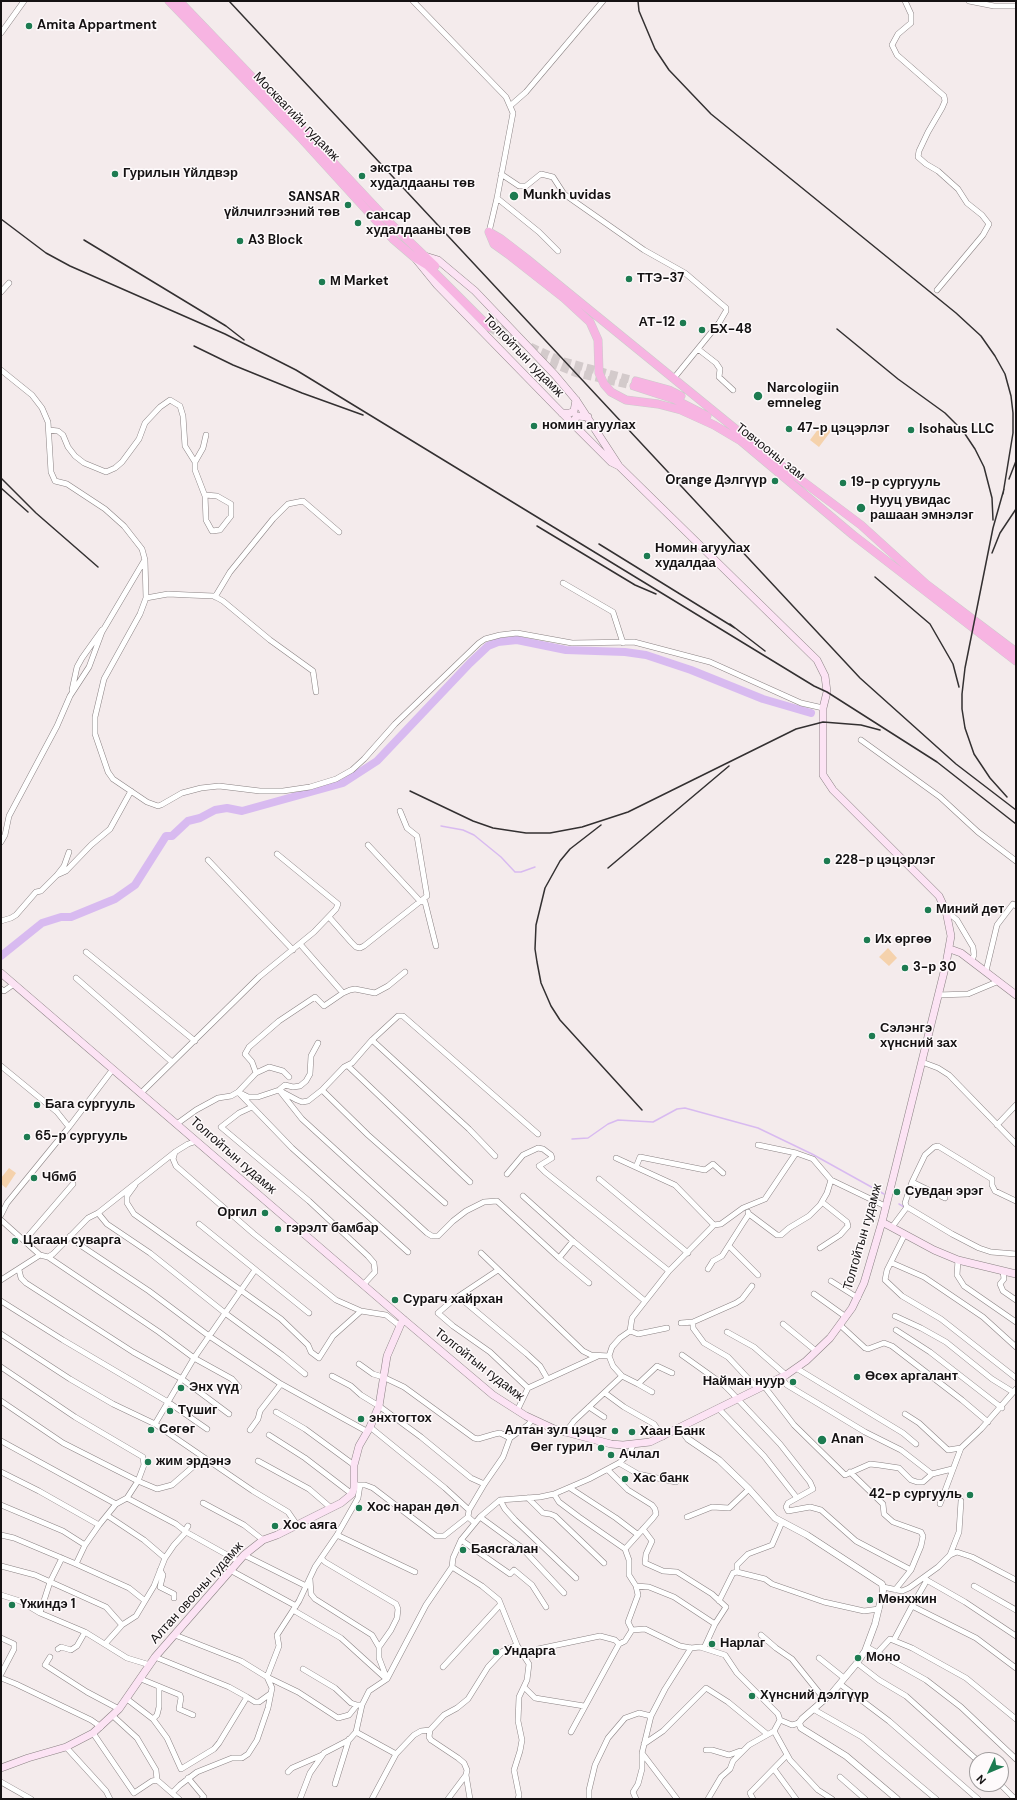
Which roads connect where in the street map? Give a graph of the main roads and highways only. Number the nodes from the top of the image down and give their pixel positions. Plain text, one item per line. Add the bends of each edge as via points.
1 (169, 1) edge
2 (178, 1) edge
3 (424, 256) junction
4 (414, 257) junction
5 (576, 400) junction
6 (714, 411) junction
7 (562, 413) junction
8 (588, 417) junction
9 (714, 425) junction
10 (574, 426) junction
11 (619, 466) junction
12 (1016, 652) edge
13 (1016, 661) edge
14 (950, 949) junction
15 (1, 973) edge
16 (1016, 995) edge
17 (882, 1222) junction
18 (1016, 1274) edge
19 (402, 1322) junction
20 (2, 1766) edge

1 - 4 highway, Москвагийн гудамж via 302,139 393,239
2 - 3 highway, Москвагийн гудамж
3 - 4 highway, Москвагийн гудамж via 490,324 427,265
3 - 5 main road, Толгойтын гудамж via 438,260 476,290
4 - 7 main road, Толгойтын гудамж via 437,285
5 - 7 main road via 574,411
5 - 8 main road, Толгойтын гудамж
6 - 9 highway via 708,411 669,390 635,383 705,414
6 - 9 highway, Товчооны зам via 527,259 489,232 494,244 564,298 590,322 598,340 599,374 611,392 626,400 678,408
6 - 12 highway, Товчооны зам via 794,476 861,525 926,584
7 - 10 main road, Толгойтын гудамж
8 - 10 main road via 577,416
8 - 11 main road, Толгойтын гудамж
9 - 13 highway, Товчооны зам via 741,441 853,534
10 - 11 main road, Толгойтын гудамж via 611,462
11 - 14 main road, Толгойтын гудамж via 817,660 825,676 827,692 823,708 823,775 828,784 939,896 946,910 951,936
14 - 16 main road via 972,960
14 - 17 main road, Толгойтын гудамж
15 - 19 main road, Толгойтын гудамж via 364,1284
17 - 18 main road via 958,1260
17 - 19 main road, Толгойтын гудамж via 858,1298 846,1317 816,1351 784,1376 650,1442 633,1445 611,1444 565,1433 532,1420 493,1395
19 - 20 main road, Алтан овооны гудамж via 387,1356 379,1406 354,1464 357,1485 352,1494 331,1508 264,1540 244,1554 155,1657 127,1699 101,1727 66,1747

